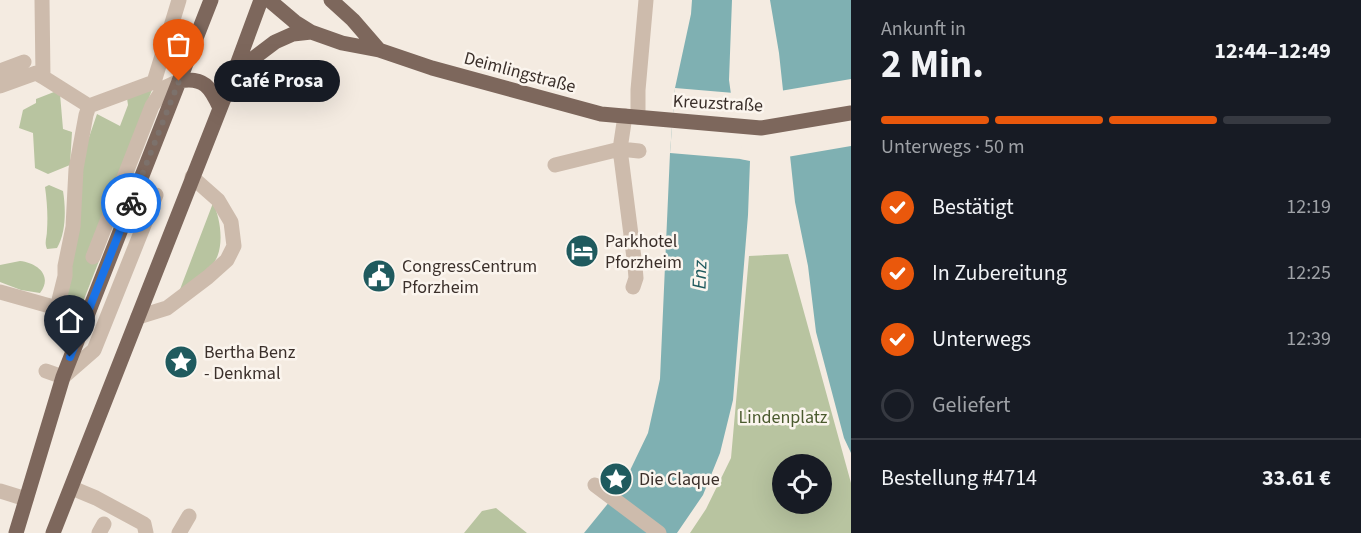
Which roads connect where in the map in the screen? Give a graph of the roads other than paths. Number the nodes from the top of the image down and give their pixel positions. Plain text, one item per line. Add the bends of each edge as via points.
1 (42, 0) edge
2 (179, 0) edge
3 (211, 0) edge
4 (261, 0) edge
5 (268, 0) edge
6 (331, 0) edge
7 (646, 0) edge
8 (311, 32) junction
9 (378, 50) junction
10 (24, 62) dead end
11 (0, 71) edge
12 (234, 73) junction
13 (43, 76) junction
14 (179, 81) junction
15 (0, 86) edge
16 (89, 106) junction
17 (220, 108) junction
18 (851, 113) edge
19 (639, 117) junction
20 (620, 149) junction
21 (639, 151) dead end
22 (555, 165) dead end
23 (192, 177) junction
24 (156, 195) dead end
25 (93, 257) dead end
26 (633, 287) dead end
27 (0, 292) edge
28 (57, 308) junction
29 (138, 317) junction
30 (85, 319) junction
31 (46, 371) dead end
32 (63, 377) junction
33 (595, 485) dead end
34 (72, 488) junction
35 (0, 491) edge
36 (26, 499) junction
37 (189, 516) dead end
38 (16, 533) edge
39 (53, 533) edge
40 (146, 533) edge
41 (179, 533) edge
42 (659, 533) edge

1 - 13 street
2 - 16 street via 154,82
3 - 14 main road
4 - 12 main road
5 - 8 main road, Deimlingstraße
6 - 9 main road
7 - 19 street
8 - 9 main road, Deimlingstraße
8 - 12 main road via 293,34 276,42
9 - 19 main road, Deimlingstraße via 601,114
10 - 11 street
12 - 17 main road
13 - 15 street via 36,73
13 - 16 street
14 - 17 main road via 198,80 212,90
14 - 25 street via 164,88 152,106
14 - 30 main road
16 - 28 street via 76,169 73,227
17 - 23 main road
18 - 19 main road, Kreuzstraße via 761,128
19 - 20 street
20 - 21 street
20 - 22 street
20 - 26 street via 635,266
23 - 29 main road
23 - 29 street via 218,200 231,222 234,246 227,260 208,278 167,308
24 - 32 street via 94,350
27 - 28 street
28 - 30 street
29 - 34 main road
30 - 32 main road
31 - 32 street
32 - 36 main road
33 - 42 street
34 - 39 main road
34 - 40 street via 130,515 144,524
35 - 36 street
36 - 38 main road
37 - 41 street

